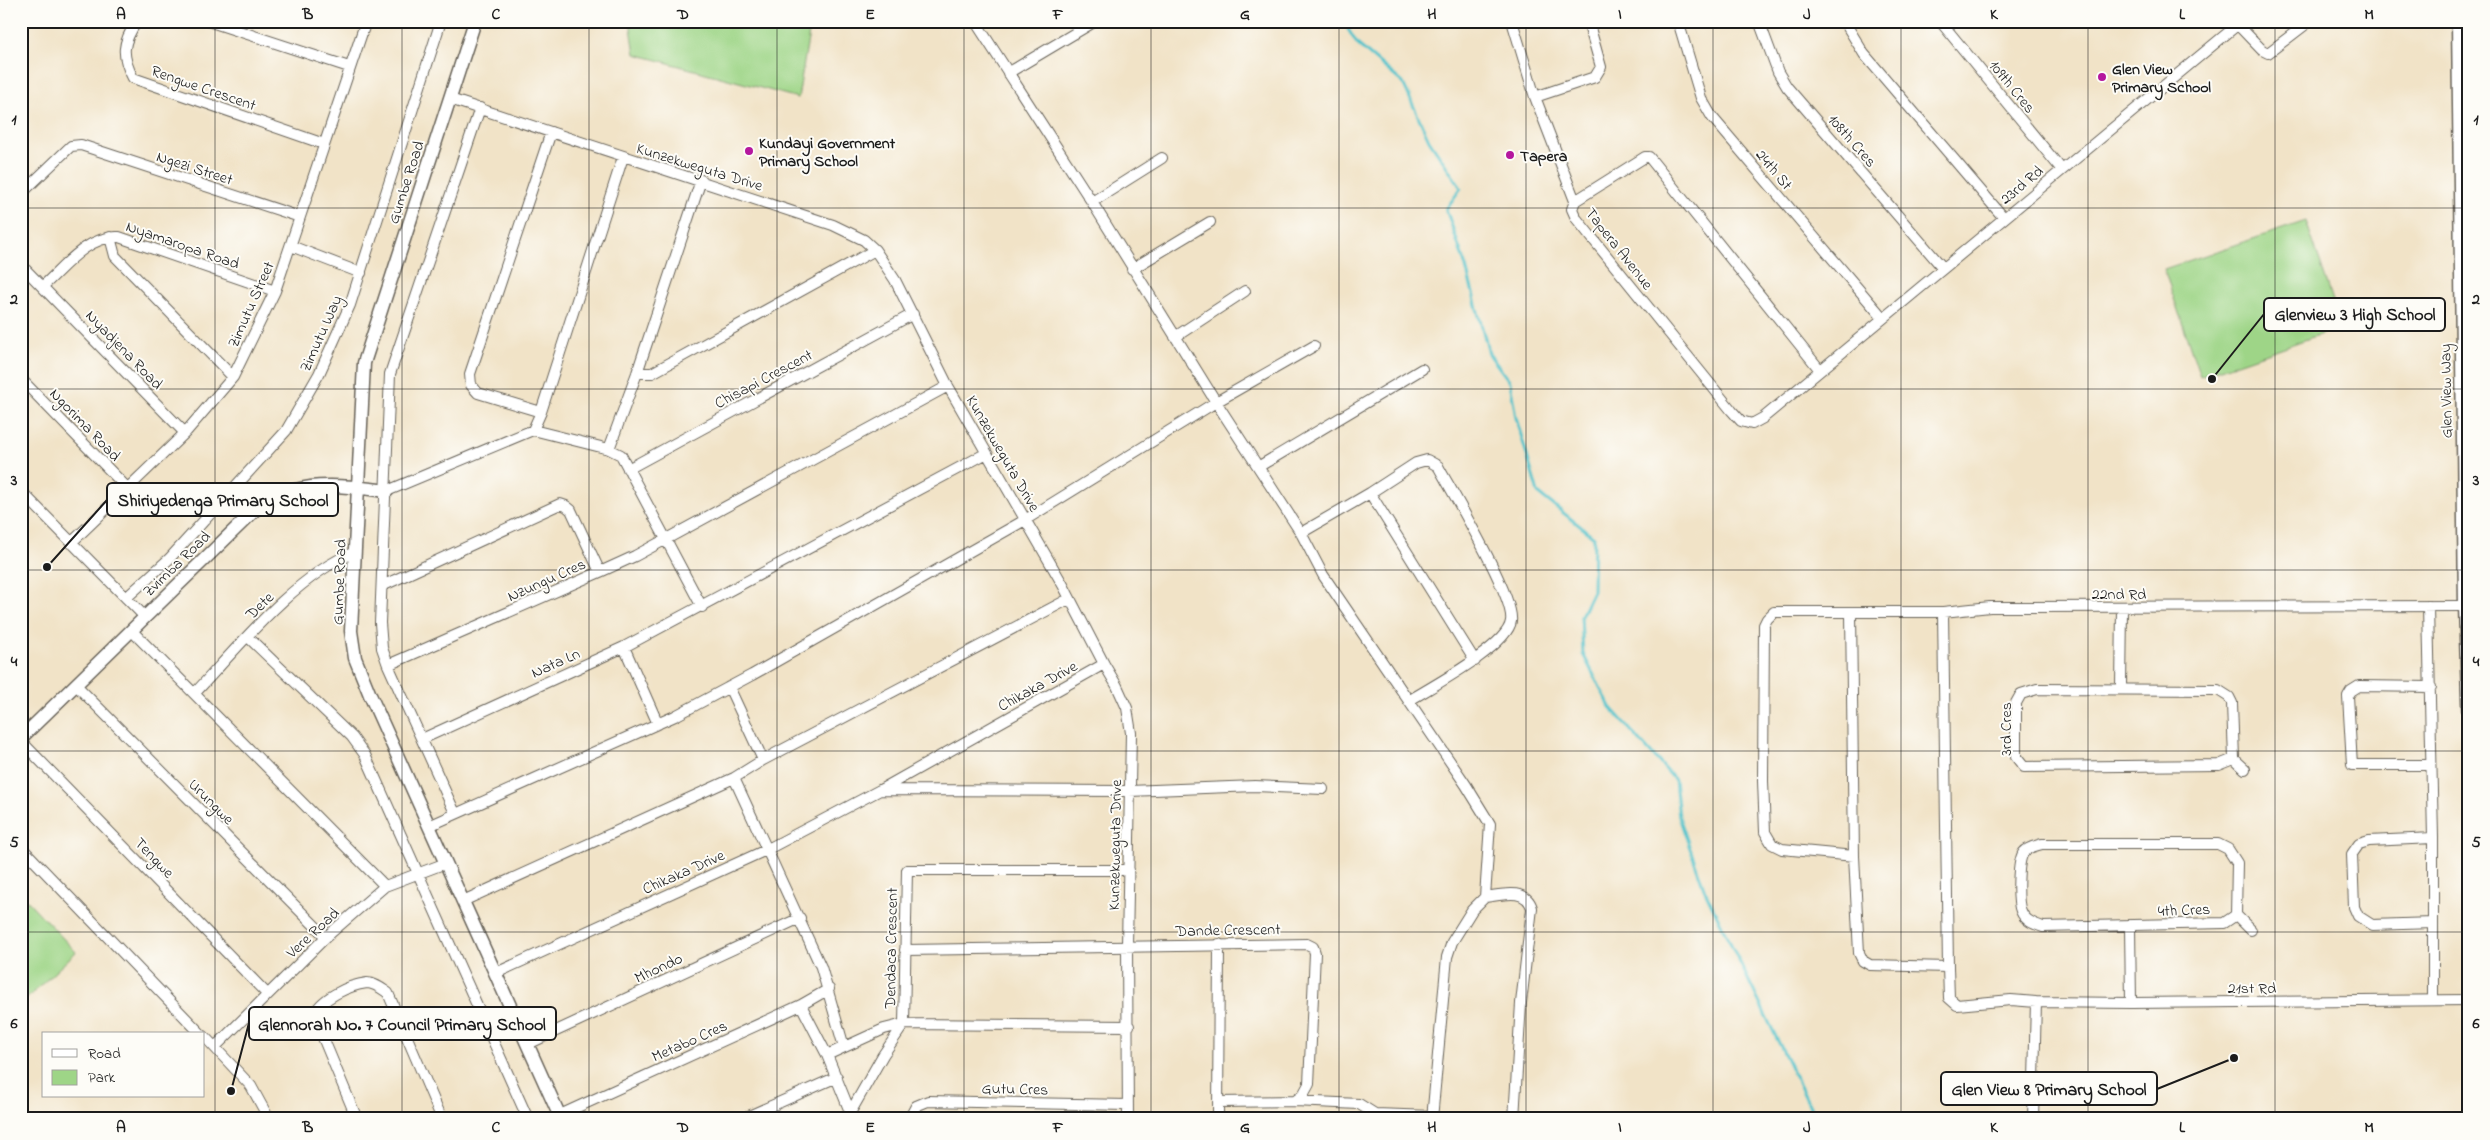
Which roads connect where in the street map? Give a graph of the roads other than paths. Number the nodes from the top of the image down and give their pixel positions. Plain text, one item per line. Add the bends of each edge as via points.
1 (137, 21) edge
2 (208, 21) edge
3 (366, 21) edge
4 (441, 21) edge
5 (475, 21) edge
6 (975, 21) edge
7 (1512, 21) edge
8 (1588, 21) edge
9 (1678, 21) edge
10 (1759, 21) edge
11 (1844, 21) edge
12 (1940, 21) edge
13 (2310, 21) edge
14 (2458, 21) edge
15 (1092, 23) dead end
16 (2240, 23) edge
17 (349, 67) junction
18 (1008, 74) junction
19 (1535, 97) junction
20 (450, 98) junction
21 (480, 108) junction
22 (552, 132) junction
23 (324, 144) junction
24 (623, 157) junction
25 (1162, 158) dead end
26 (2062, 170) junction
27 (700, 180) junction
28 (21, 194) edge
29 (1575, 201) junction
30 (1092, 202) junction
31 (2464, 209) edge
32 (300, 217) junction
33 (2004, 218) junction
34 (1210, 222) dead end
35 (110, 236) junction
36 (291, 246) junction
37 (875, 250) junction
38 (21, 265) edge
39 (1943, 268) junction
40 (1132, 269) junction
41 (361, 273) junction
42 (43, 286) junction
43 (274, 291) junction
44 (1245, 292) dead end
45 (913, 314) junction
46 (1882, 318) junction
47 (1175, 337) junction
48 (1314, 346) dead end
49 (1422, 369) dead end
50 (1820, 370) junction
51 (637, 373) junction
52 (233, 377) junction
53 (21, 379) edge
54 (948, 386) junction
55 (1216, 402) junction
56 (541, 412) junction
57 (532, 430) junction
58 (185, 433) junction
59 (609, 449) junction
60 (985, 454) junction
61 (1258, 467) junction
62 (628, 469) junction
63 (359, 487) junction
64 (129, 490) junction
65 (21, 491) edge
66 (387, 491) junction
67 (1370, 493) junction
68 (1025, 520) junction
69 (1301, 534) junction
70 (664, 538) junction
71 (72, 544) junction
72 (355, 552) junction
73 (600, 572) junction
74 (382, 586) junction
75 (126, 598) junction
76 (1069, 599) junction
77 (2428, 606) junction
78 (2465, 606) junction
79 (702, 607) junction
80 (2122, 608) junction
81 (1851, 612) junction
82 (1943, 612) junction
83 (144, 616) junction
84 (130, 630) junction
85 (248, 637) junction
86 (624, 647) junction
87 (1475, 661) junction
88 (1104, 664) junction
89 (388, 665) junction
90 (76, 685) junction
91 (729, 687) junction
92 (2431, 687) junction
93 (2121, 688) junction
94 (195, 693) junction
95 (1410, 700) junction
96 (658, 724) junction
97 (2469, 730) edge
98 (21, 739) edge
99 (422, 739) junction
100 (2234, 759) junction
101 (763, 760) junction
102 (2431, 765) junction
103 (2245, 769) dead end
104 (734, 778) junction
105 (1322, 789) dead end
106 (880, 790) junction
107 (1129, 792) junction
108 (455, 813) junction
109 (430, 826) junction
110 (2433, 838) junction
111 (21, 847) edge
112 (766, 850) junction
113 (1854, 856) junction
114 (446, 863) junction
115 (1129, 870) junction
116 (419, 873) junction
117 (385, 886) junction
118 (1485, 896) junction
119 (464, 900) junction
120 (2236, 915) junction
121 (800, 918) junction
122 (2433, 923) junction
123 (2130, 926) junction
124 (2251, 930) dead end
125 (326, 937) junction
126 (1218, 944) junction
127 (1127, 946) junction
128 (905, 950) junction
129 (1948, 967) junction
130 (496, 973) junction
131 (829, 989) junction
132 (267, 994) junction
133 (2433, 1000) junction
134 (2469, 1000) edge
135 (2036, 1002) junction
136 (2131, 1003) junction
137 (801, 1006) junction
138 (904, 1024) junction
139 (1129, 1026) junction
140 (200, 1032) edge
141 (205, 1037) edge
142 (528, 1044) junction
143 (844, 1047) junction
144 (215, 1048) junction
145 (827, 1055) junction
146 (837, 1077) junction
147 (1295, 1101) junction
148 (1218, 1102) junction
149 (1128, 1105) junction
150 (852, 1116) edge
151 (1373, 1116) edge
152 (560, 1117) edge
153 (907, 1118) edge
154 (1433, 1118) edge
155 (269, 1119) edge
156 (356, 1119) edge
157 (442, 1119) edge
158 (528, 1119) edge
159 (742, 1119) edge
160 (1128, 1119) edge
161 (1218, 1119) edge
162 (1514, 1119) edge
163 (2033, 1119) edge

1 - 23 street, Rengwe Crescent via 124,50 125,63 133,78
2 - 17 street
3 - 17 street, Zimutu Street
4 - 41 street, Zimutu Way
5 - 20 street, Gumbe Road
6 - 18 street
7 - 19 street
8 - 19 street via 1601,67 1596,77
9 - 46 street, 24th St via 1706,109
10 - 39 street, 108th Cres via 1787,87
11 - 33 street via 1864,54
12 - 26 street, 109th Cres
13 - 16 street via 2268,53
14 - 31 street, Glen View Way
15 - 18 street
16 - 26 street, 23rd Rd
17 - 23 street, Zimutu Street
18 - 30 street
19 - 29 street
20 - 21 street, Kunzekweguta Drive
20 - 63 street, Gumbe Road via 364,363
21 - 22 street, Kunzekweguta Drive
21 - 66 street via 390,374
22 - 24 street, Kunzekweguta Drive
22 - 56 street via 470,374 471,385 478,393
23 - 32 street, Zimutu Street
24 - 27 street, Kunzekweguta Drive
24 - 56 street
25 - 30 street
26 - 33 street, 23rd Rd
27 - 37 street, Kunzekweguta Drive via 833,224 864,240
27 - 51 street
28 - 32 street, Ngezi Street via 71,146 81,146
29 - 50 street, Tapera Avenue via 1649,157
29 - 50 street, Tapera Avenue via 1572,209 1576,218 1741,421 1752,424 1763,418
30 - 40 street
31 - 78 street, Glen View Way
32 - 36 street, Zimutu Street
33 - 39 street, 23rd Rd
34 - 40 street
35 - 42 street via 82,251
35 - 43 street, Nyamaropa Road
35 - 52 street via 114,256
36 - 41 street
36 - 43 street, Zimutu Street
37 - 45 street, Kunzekweguta Drive
37 - 51 street via 652,373
38 - 42 street, Nyadjena Road
39 - 46 street, 23rd Rd
40 - 47 street
41 - 75 street, Zimutu Way via 350,306 319,374 286,431 169,559
42 - 58 street, Nyadjena Road
43 - 52 street, Zimutu Street
44 - 47 street
45 - 54 street, Kunzekweguta Drive
45 - 62 street, Chisapi Crescent
46 - 50 street, 23rd Rd
47 - 55 street
48 - 55 street
49 - 61 street
51 - 59 street
52 - 58 street, Zimutu Street
53 - 64 street, Ngorima Road
54 - 60 street, Kunzekweguta Drive
54 - 70 street
55 - 61 street
55 - 68 street
56 - 57 street
57 - 59 street
57 - 66 street
58 - 64 street, Zimutu Street
59 - 62 street via 621,455
60 - 68 street, Kunzekweguta Drive
60 - 79 street, Nata Ln
61 - 69 street
62 - 70 street
63 - 66 street, Zvimba Road
63 - 72 street, Gumbe Road
63 - 83 street, Zvimba Road via 301,487 273,497 259,506
64 - 71 street, Zimutu Street
65 - 71 street
66 - 74 street
67 - 69 street
67 - 87 street
67 - 87 street via 1416,463 1427,460 1438,466 1488,556 1512,622
68 - 76 street, Kunzekweguta Drive
68 - 91 street
69 - 95 street via 1323,575
70 - 73 street
70 - 79 street
71 - 75 street
72 - 85 street, Dete via 335,560 309,577
72 - 109 street, Gumbe Road via 351,631 356,658
73 - 74 street, Nzungu Cres via 571,510 560,504
73 - 89 street, Nzungu Cres
74 - 89 street via 380,623 382,648
75 - 83 street
76 - 88 street, Kunzekweguta Drive
76 - 101 street
77 - 78 street, 22nd Rd
77 - 80 street, 22nd Rd
77 - 92 street
78 - 97 street, Glen View Way
79 - 86 street, Nata Ln
80 - 82 street, 22nd Rd via 1990,607
80 - 93 street
81 - 82 street, 22nd Rd
81 - 113 street
81 - 113 street, 22nd Rd via 1774,612 1767,619 1764,625 1762,781 1765,832 1772,844 1782,849
82 - 129 street, 21st Rd
83 - 84 street, Zvimba Road
84 - 90 street, Zvimba Road
84 - 94 street
85 - 94 street, Dete
85 - 116 street via 352,737 366,755
86 - 96 street
86 - 99 street, Nata Ln
87 - 95 street
88 - 106 street, Chikaka Drive
88 - 107 street, Kunzekweguta Drive via 1127,708 1131,733
89 - 99 street
90 - 98 street, Zvimba Road
90 - 125 street, Urungwe
91 - 96 street
91 - 101 street
92 - 102 street
92 - 102 street via 2359,686 2348,696 2352,765
93 - 100 street, 3rd Cres via 2218,690 2226,693 2232,703
93 - 100 street, 3rd Cres via 2037,689 2021,694 2016,703 2016,757 2020,764 2030,768 2209,766
94 - 117 street
95 - 118 street via 1490,824
96 - 108 street
98 - 132 street, Tengwe
99 - 108 street
100 - 103 street
101 - 104 street
102 - 110 street
104 - 112 street
104 - 119 street
105 - 107 street, Chikaka Drive via 1255,786
106 - 107 street, Chikaka Drive
106 - 112 street, Chikaka Drive
107 - 115 street, Kunzekweguta Drive
108 - 109 street
109 - 114 street, Gumbe Road
110 - 122 street
110 - 122 street via 2369,841 2359,844 2352,854 2354,907 2358,916 2372,925
111 - 140 street
112 - 121 street
112 - 130 street, Chikaka Drive
113 - 129 street via 1859,953 1863,961 1870,965
114 - 116 street, Vere Road
114 - 119 street, Gumbe Road
115 - 127 street, Kunzekweguta Drive
115 - 128 street, Dendaca Crescent via 907,870
116 - 117 street, Vere Road
116 - 158 street
117 - 125 street, Vere Road
118 - 154 street via 1452,942 1447,957
118 - 162 street via 1520,894 1532,908 1521,1003
119 - 130 street, Gumbe Road
120 - 123 street, 4th Cres via 2224,923
120 - 123 street, 4th Cres via 2237,863 2228,849 2218,844 2042,844 2024,853 2019,861 2019,901 2029,922 2043,927
120 - 124 street
121 - 131 street
121 - 142 street, Mhondo
122 - 133 street
123 - 136 street
125 - 132 street, Vere Road
126 - 127 street, Dande Crescent
126 - 147 street, Dande Crescent via 1307,944 1313,947 1309,1084
126 - 148 street
127 - 128 street, Dande Crescent
127 - 139 street, Kunzekweguta Drive
128 - 138 street, Dendaca Crescent
129 - 135 street, 21st Rd via 1949,998 1957,1005 2011,1000
130 - 142 street, Gumbe Road
131 - 137 street, Metabo Cres
131 - 143 street
132 - 144 street, Vere Road
133 - 134 street, 21st Rd
133 - 136 street, 21st Rd
135 - 136 street, 21st Rd
135 - 163 street
137 - 145 street
137 - 152 street, Metabo Cres
138 - 139 street, Dendaca Crescent
138 - 143 street
138 - 150 street via 883,1055
139 - 149 street, Kunzekweguta Drive
141 - 144 street
142 - 152 street, Gumbe Road
143 - 145 street
144 - 155 street via 251,1086
145 - 146 street
146 - 150 street
146 - 159 street
147 - 148 street
147 - 151 street via 1359,1104
148 - 161 street
149 - 153 street, Gutu Cres via 928,1101 916,1106
149 - 160 street, Kunzekweguta Drive
151 - 154 street
156 - 157 street via 314,1016 316,1008 333,994 368,983 388,994

